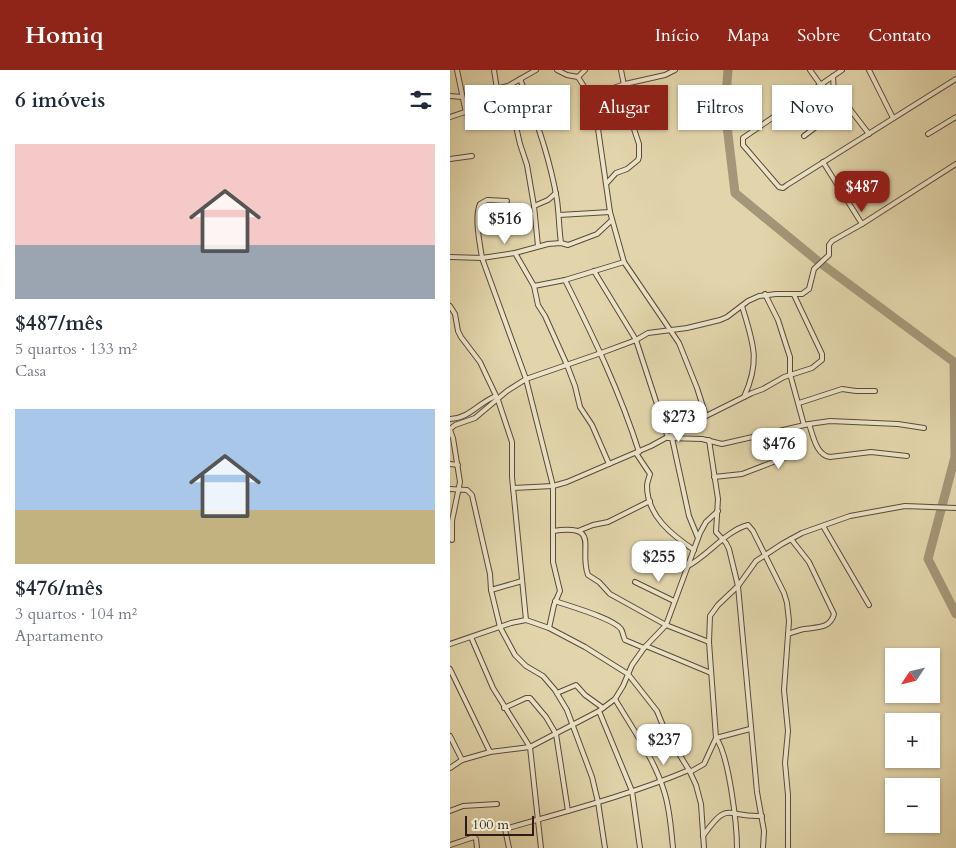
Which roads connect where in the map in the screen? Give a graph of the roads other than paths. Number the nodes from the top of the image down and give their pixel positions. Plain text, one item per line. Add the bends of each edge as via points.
1 (457, 70) edge
2 (494, 70) edge
3 (536, 70) edge
4 (557, 70) edge
5 (585, 70) edge
6 (621, 70) edge
7 (675, 70) edge
8 (810, 70) edge
9 (841, 70) edge
10 (869, 70) edge
11 (833, 76) junction
12 (578, 77) junction
13 (520, 79) junction
14 (956, 79) edge
15 (625, 84) junction
16 (820, 84) junction
17 (496, 85) edge
18 (509, 85) edge
19 (583, 85) edge
20 (622, 85) edge
21 (834, 85) edge
22 (450, 96) edge
23 (462, 97) junction
24 (465, 108) edge
25 (465, 112) edge
26 (852, 112) edge
27 (450, 117) edge
28 (956, 117) edge
29 (893, 118) junction
30 (517, 130) edge
31 (598, 130) edge
32 (812, 130) edge
33 (869, 134) junction
34 (928, 134) dead end
35 (804, 136) dead end
36 (472, 156) dead end
37 (450, 159) edge
38 (823, 162) junction
39 (956, 164) edge
40 (606, 184) junction
41 (556, 193) junction
42 (548, 200) junction
43 (507, 201) dead end
44 (557, 201) junction
45 (534, 206) junction
46 (610, 212) junction
47 (559, 215) junction
48 (612, 220) junction
49 (862, 224) junction
50 (561, 243) junction
51 (538, 246) junction
52 (515, 253) junction
53 (450, 257) edge
54 (482, 258) junction
55 (624, 262) junction
56 (594, 271) junction
57 (565, 280) junction
58 (534, 286) junction
59 (765, 294) junction
60 (802, 294) junction
61 (794, 295) junction
62 (799, 304) junction
63 (450, 306) edge
64 (742, 306) junction
65 (671, 330) junction
66 (636, 340) junction
67 (602, 353) junction
68 (567, 365) junction
69 (790, 374) junction
70 (526, 379) junction
71 (875, 391) dead end
72 (744, 397) junction
73 (497, 398) junction
74 (799, 403) junction
75 (706, 416) junction
76 (450, 419) edge
77 (807, 425) junction
78 (924, 428) dead end
79 (450, 429) edge
80 (776, 432) junction
81 (670, 438) junction
82 (708, 440) junction
83 (637, 452) junction
84 (907, 456) dead end
85 (450, 464) edge
86 (609, 464) junction
87 (458, 465) junction
88 (714, 477) junction
89 (553, 486) junction
90 (513, 488) junction
91 (459, 489) junction
92 (450, 490) edge
93 (650, 501) junction
94 (956, 508) edge
95 (718, 511) junction
96 (823, 526) junction
97 (578, 530) junction
98 (553, 531) junction
99 (698, 538) junction
100 (791, 539) junction
101 (452, 540) dead end
102 (722, 540) junction
103 (694, 550) junction
104 (764, 555) junction
105 (686, 567) junction
106 (522, 581) junction
107 (635, 582) dead end
108 (738, 586) junction
109 (491, 590) junction
110 (555, 601) junction
111 (674, 601) junction
112 (870, 605) dead end
113 (526, 620) junction
114 (666, 625) junction
115 (500, 627) junction
116 (548, 628) junction
117 (788, 634) junction
118 (471, 637) junction
119 (708, 642) junction
120 (450, 644) edge
121 (645, 647) junction
122 (450, 669) edge
123 (711, 673) junction
124 (628, 674) junction
125 (557, 693) junction
126 (615, 699) junction
127 (504, 708) junction
128 (601, 710) junction
129 (573, 725) junction
130 (750, 730) junction
131 (556, 734) junction
132 (450, 736) edge
133 (716, 738) junction
134 (530, 747) junction
135 (490, 752) junction
136 (462, 760) junction
137 (450, 768) edge
138 (690, 771) junction
139 (661, 782) junction
140 (632, 791) junction
141 (598, 802) junction
142 (498, 804) dead end
143 (450, 811) edge
144 (568, 811) junction
145 (734, 812) junction
146 (762, 816) junction
147 (538, 820) junction
148 (703, 836) junction
149 (450, 845) edge
150 (477, 848) edge
151 (509, 848) edge
152 (542, 848) edge
153 (605, 848) edge
154 (640, 848) edge
155 (673, 848) edge
156 (704, 848) edge
157 (737, 848) edge
158 (764, 848) edge
159 (788, 848) edge

1 - 23 street
2 - 17 street
3 - 13 street
4 - 12 street
5 - 12 street
6 - 15 street
7 - 15 street
8 - 16 street
9 - 11 street
10 - 29 street
11 - 16 street
11 - 21 street
12 - 19 street
13 - 18 street
13 - 41 street via 544,145
14 - 29 street
15 - 20 street
15 - 40 street via 639,157
16 - 38 street via 746,135 742,143 781,188
22 - 23 street
23 - 24 street
25 - 27 street
26 - 33 street
28 - 34 street
29 - 33 street
30 - 45 street
31 - 40 street
32 - 35 street
33 - 38 street
36 - 37 street
38 - 49 street
39 - 49 street
40 - 46 street
41 - 42 street
41 - 44 street
42 - 44 street
42 - 45 street
43 - 54 street via 487,200 478,207
44 - 47 street
45 - 51 street
46 - 47 street
46 - 48 street
47 - 50 street
48 - 50 street via 597,234 568,245
48 - 55 street
49 - 60 street via 830,242 830,255 814,269 809,289
50 - 51 street
51 - 52 street
52 - 54 street
52 - 58 street
53 - 54 street
54 - 70 street
55 - 56 street
55 - 65 street
56 - 57 street
56 - 66 street
57 - 58 street
57 - 67 street
58 - 68 street via 538,305
59 - 61 street
59 - 64 street
59 - 69 street via 790,357
60 - 61 street
60 - 62 street
61 - 62 street
62 - 69 street via 823,358 812,368
63 - 73 street via 456,314 461,337 480,362
64 - 65 street via 720,320
64 - 72 street via 754,346 752,378
65 - 66 street via 648,333
65 - 75 street via 686,357
66 - 67 street
66 - 81 street
67 - 68 street
67 - 83 street via 626,410
68 - 70 street
68 - 86 street via 580,407 592,425
69 - 72 street
69 - 74 street
70 - 73 street
70 - 89 street
71 - 74 street via 842,389
72 - 75 street
73 - 76 street via 484,402 463,417
73 - 79 street via 475,418
73 - 90 street via 512,442
74 - 77 street
75 - 81 street
77 - 78 street via 830,421
77 - 80 street
77 - 84 street via 820,453 825,456 871,452
79 - 87 street
80 - 82 street via 722,444
80 - 88 street via 788,444 789,456 742,474
81 - 82 street
81 - 83 street
81 - 99 street via 689,516
82 - 88 street
83 - 86 street
83 - 93 street via 650,474 647,487
85 - 87 street
86 - 89 street
87 - 91 street
88 - 95 street
89 - 90 street
89 - 98 street
90 - 106 street
91 - 92 street
91 - 101 street via 452,521
91 - 109 street via 470,492 474,501
93 - 97 street via 608,522
93 - 103 street via 665,527
94 - 96 street via 905,506 850,516
95 - 99 street via 706,522
95 - 102 street via 716,532
96 - 100 street
96 - 112 street
97 - 98 street
97 - 114 street via 585,539 590,578 610,594
98 - 110 street via 553,562 560,591
99 - 103 street
100 - 104 street
100 - 117 street via 809,562 834,614 826,626
102 - 104 street via 748,525
102 - 105 street
102 - 108 street via 729,549
103 - 105 street
104 - 108 street via 750,567
104 - 117 street via 787,603
105 - 111 street
106 - 109 street
106 - 113 street
107 - 111 street
108 - 119 street via 710,616
108 - 130 street
109 - 115 street
110 - 116 street
110 - 121 street via 616,624 625,640
111 - 114 street
113 - 115 street
113 - 116 street
114 - 119 street
114 - 121 street
115 - 118 street
115 - 125 street via 520,662 543,676
116 - 124 street
117 - 159 street via 784,690 788,731 785,764
118 - 120 street
118 - 127 street
119 - 123 street
121 - 123 street
121 - 124 street
122 - 135 street
123 - 133 street
124 - 126 street
124 - 138 street via 657,712
125 - 128 street via 576,686
125 - 129 street
126 - 128 street
126 - 139 street
127 - 131 street via 530,698
127 - 134 street
128 - 129 street
128 - 140 street
129 - 131 street
129 - 141 street
130 - 133 street
130 - 146 street
131 - 134 street
131 - 144 street
132 - 136 street
133 - 138 street via 704,764
133 - 145 street via 723,752
134 - 135 street
134 - 147 street
135 - 136 street
136 - 137 street
138 - 139 street
138 - 148 street via 701,804
139 - 140 street
139 - 155 street
140 - 141 street
140 - 154 street
141 - 144 street
141 - 153 street
142 - 143 street via 463,806
144 - 147 street
145 - 146 street
145 - 148 street via 718,816
145 - 157 street
146 - 158 street
147 - 151 street via 506,829
147 - 152 street
148 - 156 street
149 - 150 street via 474,837

